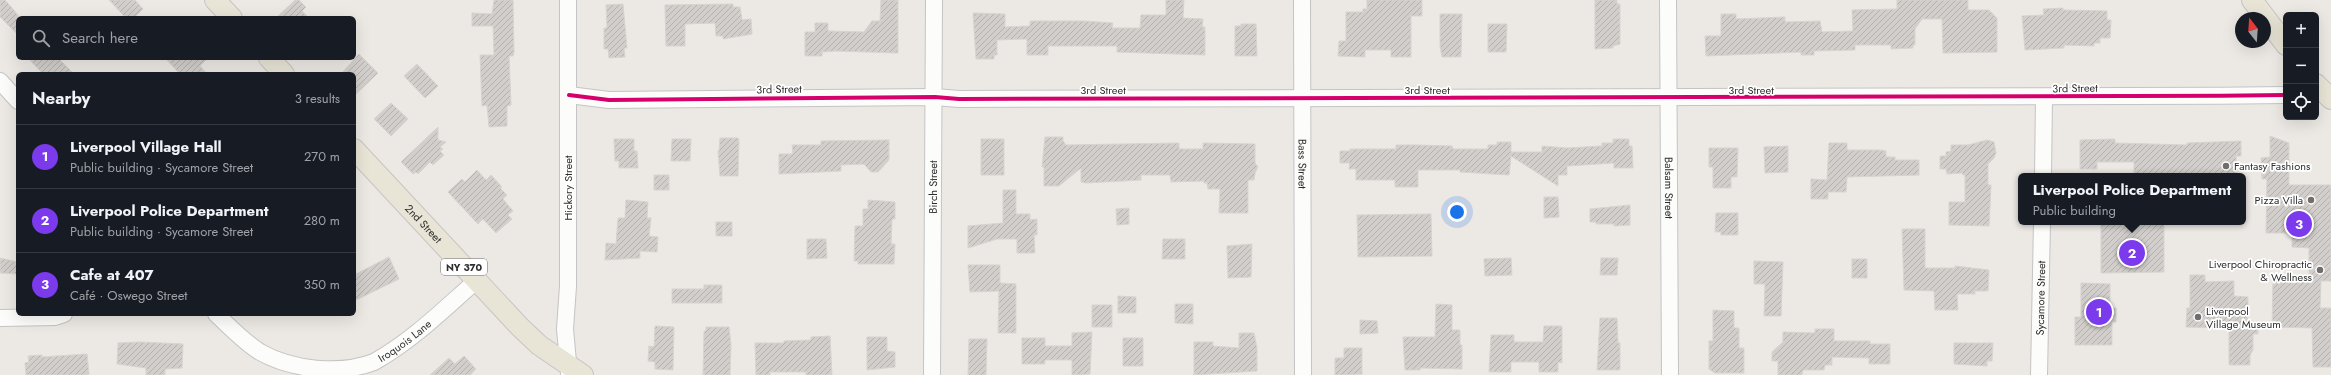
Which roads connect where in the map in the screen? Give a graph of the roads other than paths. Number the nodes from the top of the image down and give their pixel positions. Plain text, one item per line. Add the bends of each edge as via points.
1 (215, 0) edge
2 (568, 0) edge
3 (934, 0) edge
4 (1302, 0) edge
5 (1668, 0) edge
6 (2252, 0) edge
7 (230, 16) edge
8 (2283, 42) edge
9 (271, 60) edge
10 (282, 72) edge
11 (0, 81) edge
12 (569, 95) junction
13 (2283, 95) edge
14 (935, 97) junction
15 (1668, 98) junction
16 (2044, 98) junction
17 (16, 99) edge
18 (1303, 100) junction
19 (356, 151) edge
20 (2043, 173) edge
21 (2042, 225) edge
22 (476, 281) junction
23 (58, 316) edge
24 (218, 316) edge
25 (0, 318) edge
26 (574, 372) edge
27 (932, 375) edge
28 (1303, 375) edge
29 (1670, 375) edge
30 (2039, 375) edge

1 - 7 main road
2 - 12 street, Hickory Street
3 - 14 street, Birch Street
4 - 18 street, Bass Street
5 - 15 street, Balsam Street
6 - 8 main road
9 - 10 main road
11 - 17 street
12 - 14 street, 3rd Street via 609,100
12 - 26 street, Hickory Street via 568,286 564,329
13 - 16 street, 3rd Street
14 - 18 street, 3rd Street
14 - 27 street, Birch Street
15 - 16 street, 3rd Street
15 - 18 street, 3rd Street
15 - 29 street, Balsam Street
16 - 20 street
18 - 28 street, Bass Street
19 - 22 main road, 2nd Street / NY 370
21 - 30 street, Sycamore Street
22 - 24 street, Iroquois Lane via 415,335 373,362 350,370 328,372 294,366 260,352
22 - 26 main road, 2nd Street / NY 370 via 520,327
23 - 25 street

